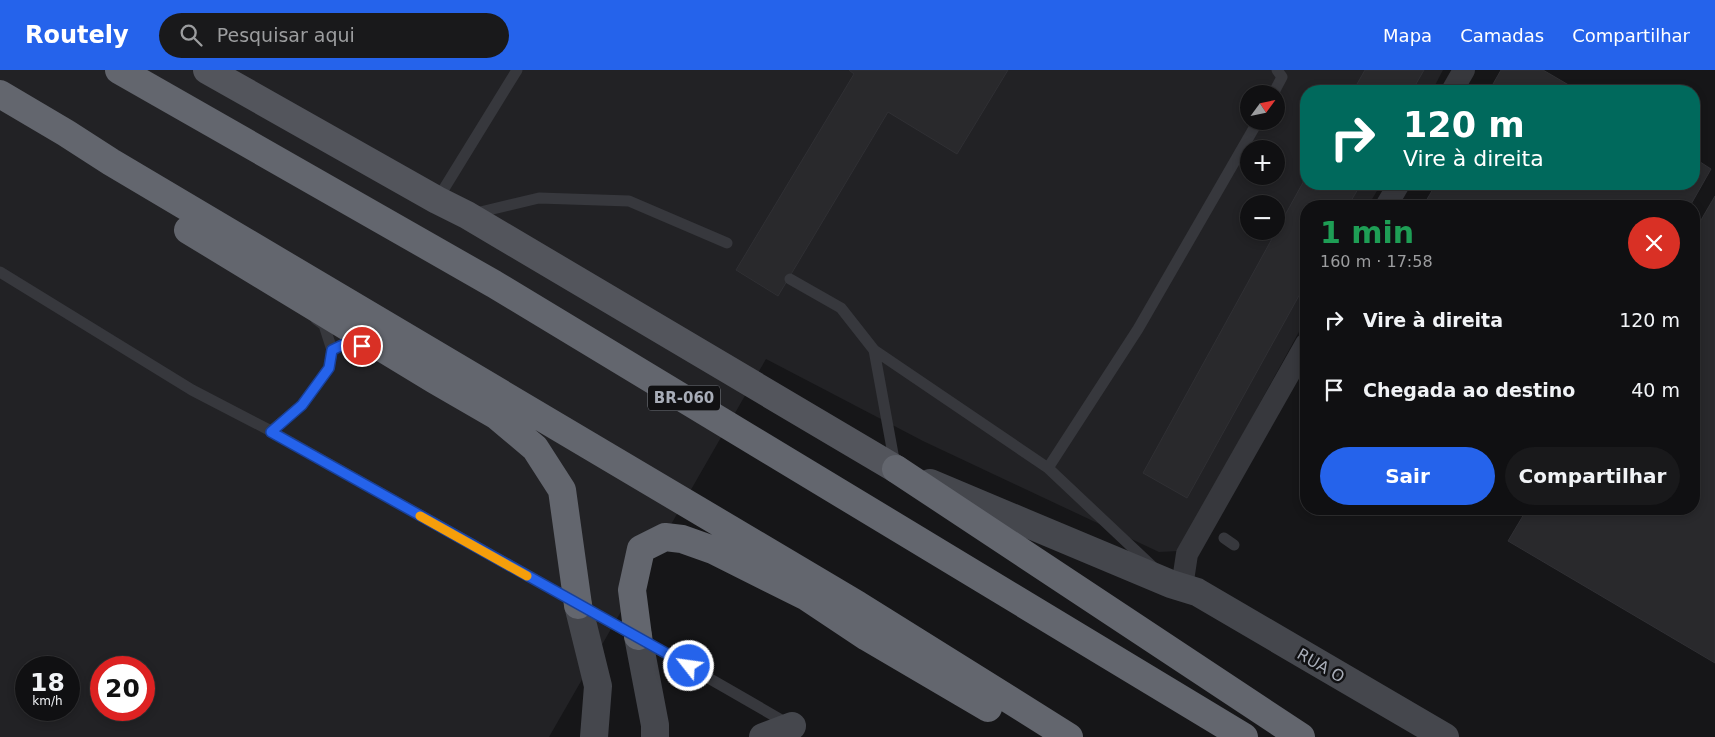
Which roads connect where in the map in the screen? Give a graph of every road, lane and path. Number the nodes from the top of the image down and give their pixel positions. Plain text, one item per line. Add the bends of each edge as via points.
1 (118, 70) edge
2 (207, 70) edge
3 (517, 70) edge
4 (1277, 70) edge
5 (1464, 70) edge
6 (1278, 85) edge
7 (1455, 85) edge
8 (0, 94) edge
9 (1253, 130) edge
10 (111, 162) junction
11 (437, 200) junction
12 (467, 215) junction
13 (727, 243) dead end
14 (0, 272) edge
15 (790, 279) dead end
16 (292, 293) junction
17 (332, 350) junction
18 (874, 350) junction
19 (1300, 355) edge
20 (398, 358) junction
21 (271, 432) junction
22 (1048, 468) junction
23 (896, 469) junction
24 (1224, 538) dead end
25 (1234, 544) dead end
26 (1183, 588) junction
27 (578, 605) junction
28 (638, 636) junction
29 (792, 726) joint
30 (594, 737) edge
31 (655, 737) edge
32 (763, 737) edge
33 (1056, 737) edge
34 (1069, 737) edge
35 (1244, 737) edge
36 (1301, 737) edge
37 (1445, 737) edge

1 - 35 highway, BR-060 via 494,284
2 - 11 main road
3 - 11 lane
4 - 6 lane via 1282,77
5 - 7 street
8 - 10 highway
9 - 22 lane via 1138,329
10 - 16 highway via 145,204
10 - 34 highway via 858,605
11 - 12 main road
12 - 13 lane via 539,198 629,201
12 - 23 main road
14 - 21 lane via 192,390
15 - 18 lane via 840,308
16 - 17 lane via 324,325
16 - 20 highway
17 - 20 lane via 349,342
17 - 21 lane via 329,368 302,405
18 - 22 lane
18 - 23 lane
19 - 26 street via 1187,554
20 - 27 highway via 497,416 535,448 562,490
21 - 27 lane
22 - 26 lane
23 - 26 street, RUA O
23 - 36 highway
24 - 25 lane
26 - 37 street, RUA O
27 - 28 lane
27 - 30 street via 598,686
28 - 29 lane
28 - 31 street
28 - 33 highway via 632,590 641,550 664,536 682,539 713,550 808,597 867,637 1004,717
29 - 32 street

